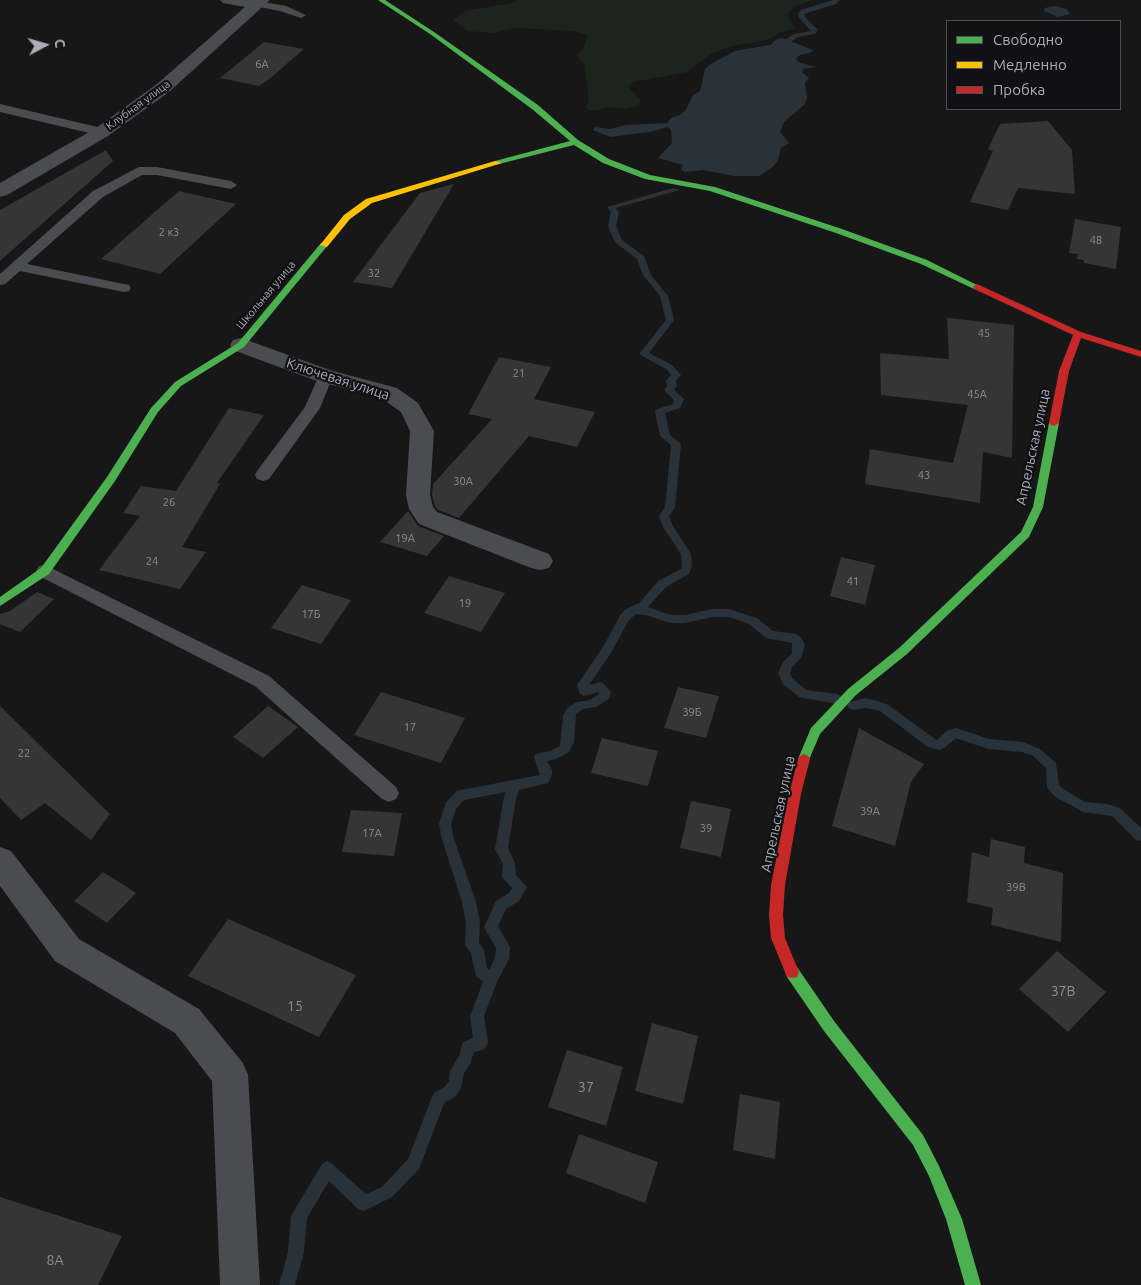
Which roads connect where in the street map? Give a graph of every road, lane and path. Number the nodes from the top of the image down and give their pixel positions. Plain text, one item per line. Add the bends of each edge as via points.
1 (228, 0) edge
2 (381, 0) edge
3 (260, 2) edge
4 (300, 15) dead end
5 (0, 108) edge
6 (102, 132) junction
7 (575, 142) junction
8 (231, 185) dead end
9 (0, 191) edge
10 (17, 266) junction
11 (0, 281) edge
12 (124, 288) dead end
13 (1078, 334) junction
14 (241, 345) junction
15 (1141, 354) edge
16 (325, 376) junction
17 (263, 475) dead end
18 (540, 561) dead end
19 (45, 571) junction
20 (0, 602) edge
21 (389, 792) dead end
22 (0, 861) edge
23 (240, 1285) edge
24 (973, 1285) edge

1 - 3 street
2 - 7 street via 536,106
3 - 4 lane
3 - 6 street, Клубная улица via 163,88
5 - 6 lane
6 - 9 street, Клубная улица
7 - 13 street via 630,171 712,189 924,262
7 - 14 street, Школьная улица via 369,201 347,217
8 - 10 lane via 157,171 139,172 98,194
10 - 11 lane
10 - 12 lane
13 - 15 street
13 - 24 street, Апрельская улица via 1064,371 1038,508 1025,534 903,651 852,692 816,730 795,794 778,885 778,938 788,966 829,1026 918,1140 954,1219
14 - 16 street, Ключевая улица
14 - 19 street, Школьная улица via 178,384 154,410 111,479
16 - 17 lane via 312,408
16 - 18 street, Ключевая улица via 389,393 410,408 422,431 418,496 421,509 428,518
19 - 20 street, Школьная улица
19 - 21 lane via 262,681
22 - 23 street via 67,950 186,1021 230,1075

